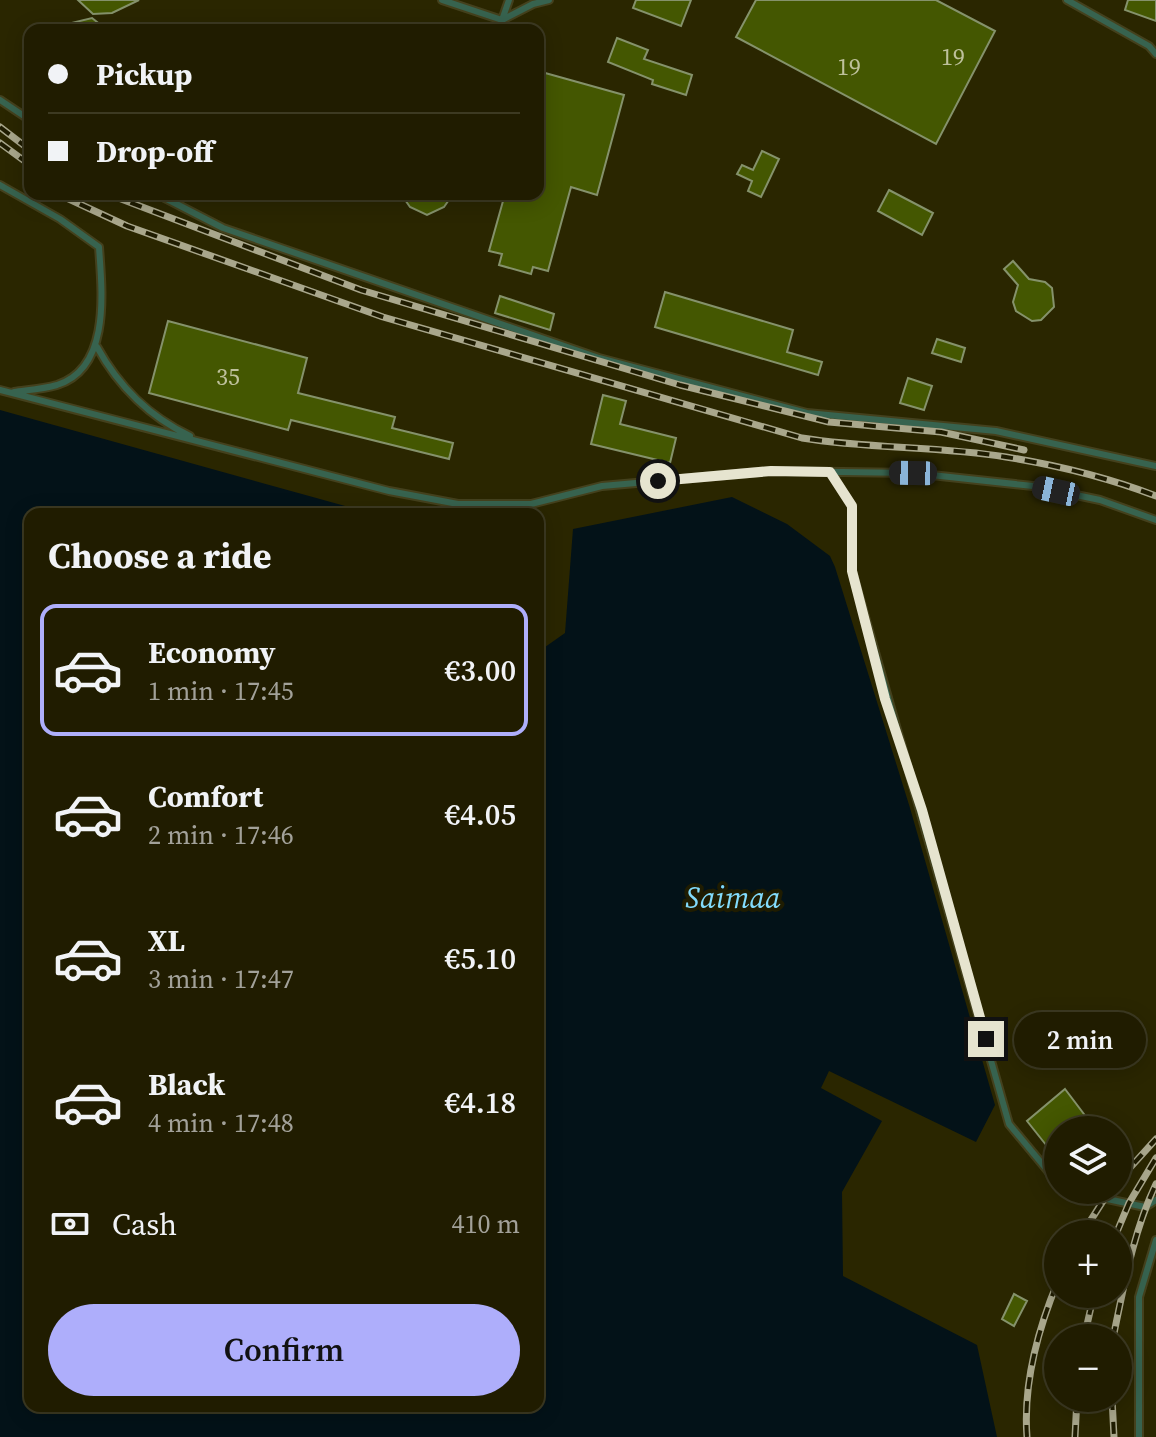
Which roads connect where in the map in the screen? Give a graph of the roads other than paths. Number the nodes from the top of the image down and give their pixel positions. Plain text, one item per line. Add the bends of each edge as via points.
1 (442, 0) edge
2 (509, 0) edge
3 (549, 0) edge
4 (1067, 0) edge
5 (502, 20) junction
6 (1156, 54) edge
7 (0, 100) edge
8 (24, 116) edge
9 (0, 185) edge
10 (24, 199) edge
11 (26, 200) edge
12 (169, 200) edge
13 (97, 347) junction
14 (0, 390) edge
15 (10, 393) junction
16 (204, 443) junction
17 (1156, 466) edge
18 (830, 472) junction
19 (1156, 520) edge
20 (1044, 1166) edge
21 (1156, 1200) edge
22 (1131, 1204) edge
23 (1156, 1240) edge
24 (1139, 1437) edge

1 - 5 lane
2 - 5 lane
3 - 5 lane
4 - 6 lane
7 - 8 lane
9 - 10 lane
11 - 13 lane via 99,247
12 - 17 lane via 223,228 599,358 807,413 996,431
13 - 15 lane via 83,367 59,385
13 - 16 lane via 111,374 140,404 162,423
14 - 15 lane
15 - 16 lane
16 - 18 lane via 458,504 531,504 602,486 771,471
18 - 19 lane via 913,473 1033,486 1100,500
18 - 20 lane via 852,506 855,586 1009,1124
21 - 22 lane via 1145,1207
23 - 24 lane via 1139,1297

